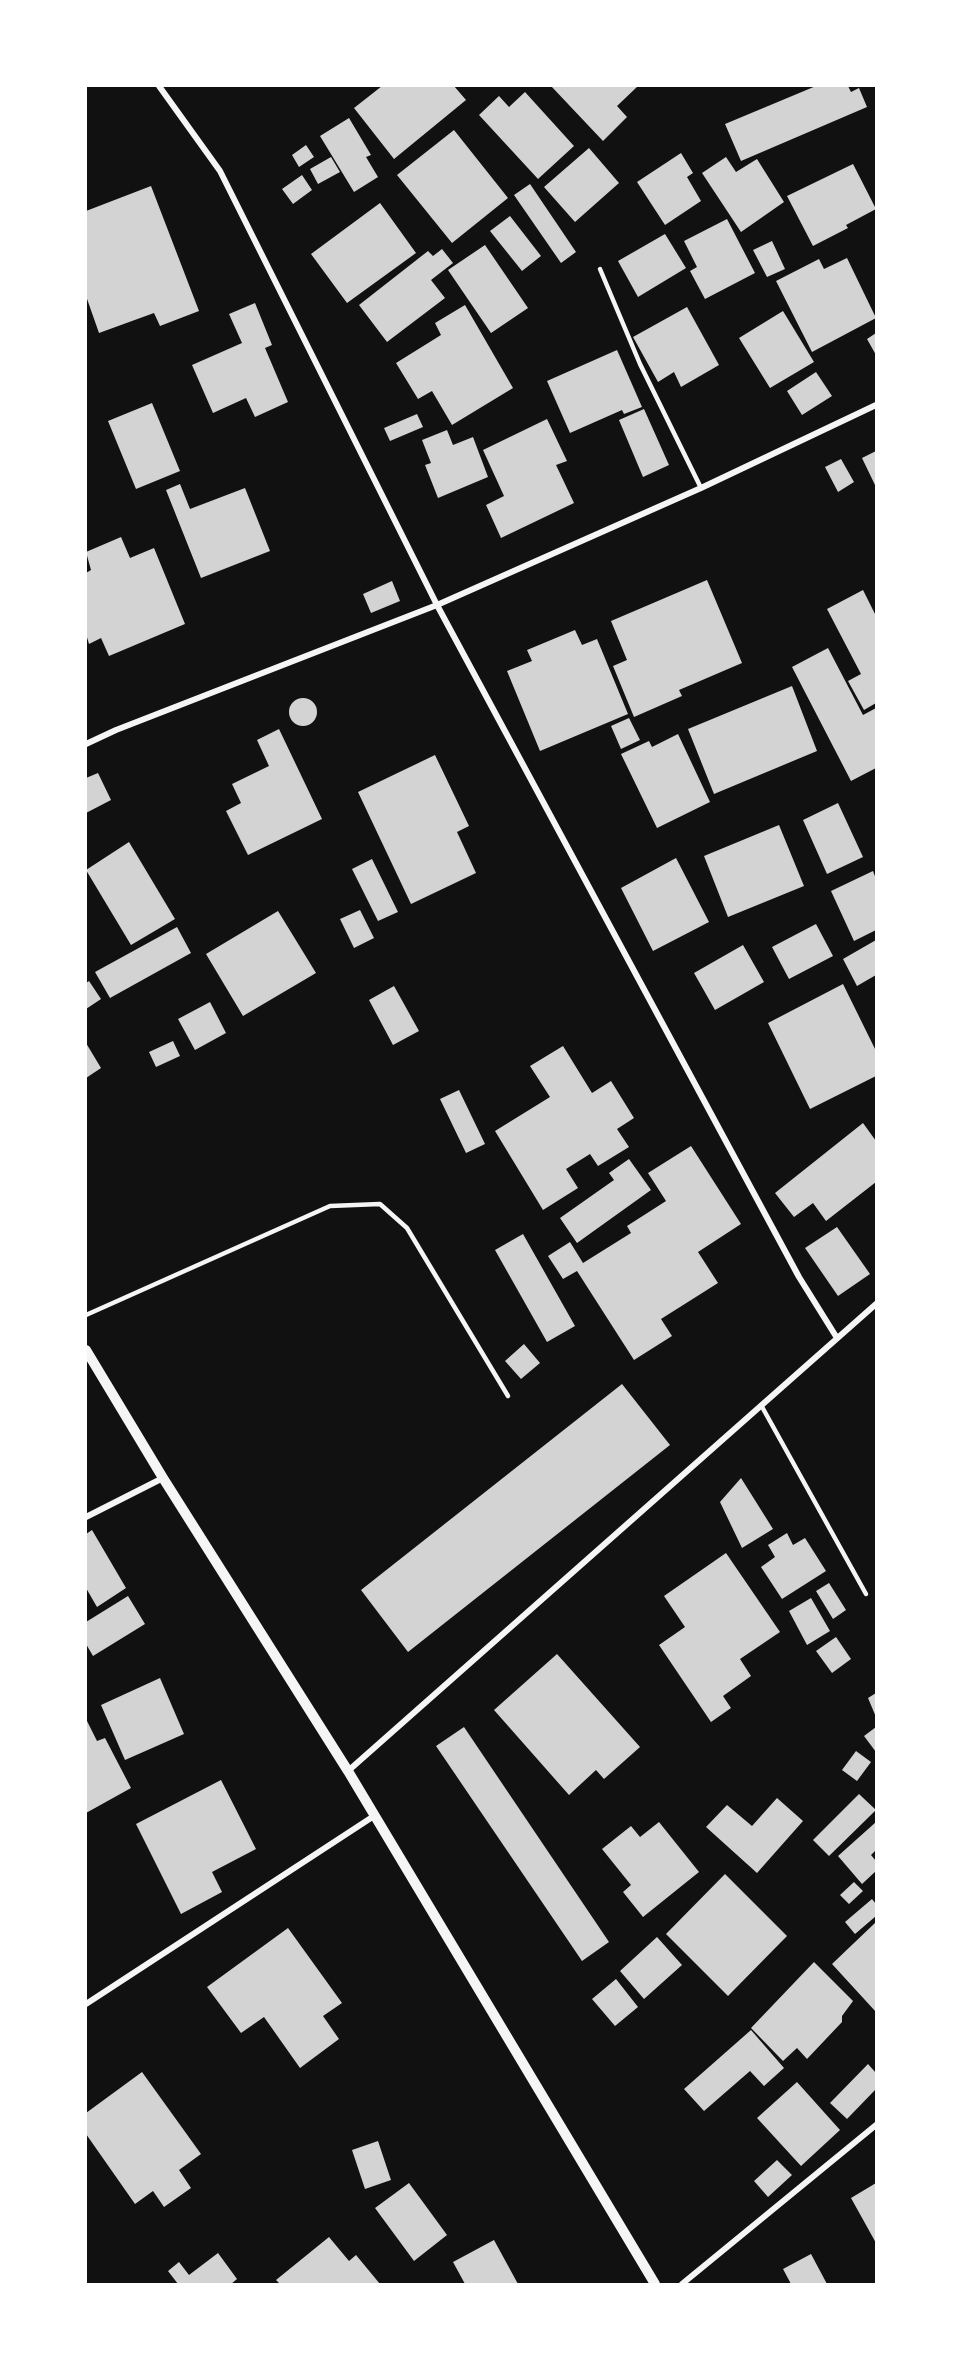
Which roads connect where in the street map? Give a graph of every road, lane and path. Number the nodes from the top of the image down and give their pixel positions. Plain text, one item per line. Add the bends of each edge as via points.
1 (159, 86) edge
2 (600, 269) dead end
3 (876, 405) edge
4 (701, 488) junction
5 (437, 605) junction
6 (86, 744) edge
7 (876, 1304) edge
8 (86, 1315) edge
9 (837, 1338) junction
10 (86, 1350) edge
11 (507, 1396) dead end
12 (761, 1406) junction
13 (163, 1478) junction
14 (86, 1517) edge
15 (866, 1594) dead end
16 (348, 1771) junction
17 (374, 1815) junction
18 (86, 2004) edge
19 (876, 2125) edge
20 (655, 2284) edge
21 (682, 2284) edge

1 - 5 street via 220,171
2 - 4 lane via 640,364
3 - 4 street
4 - 5 street
5 - 6 street
5 - 9 street via 799,1277
7 - 9 street
8 - 11 lane via 330,1206 380,1204 407,1228
9 - 12 street
10 - 13 street
12 - 15 lane
12 - 16 street
13 - 14 street
13 - 16 street
16 - 17 street
17 - 18 street
17 - 20 street
19 - 21 street

